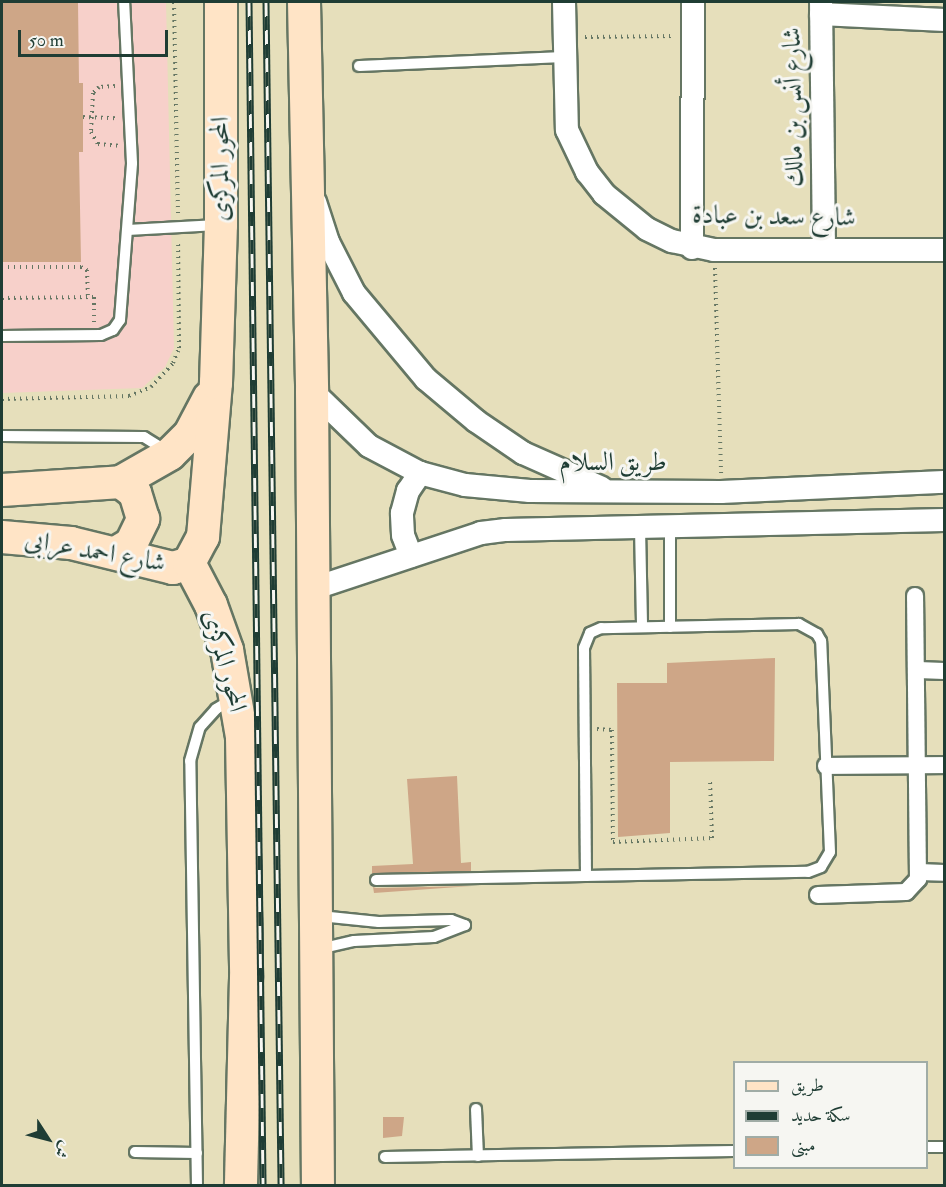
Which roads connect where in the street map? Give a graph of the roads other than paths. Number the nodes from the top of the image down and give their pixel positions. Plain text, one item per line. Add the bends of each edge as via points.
1 (124, 2) edge
2 (220, 2) edge
3 (304, 2) edge
4 (564, 2) edge
5 (693, 2) edge
6 (821, 8) edge
7 (945, 20) edge
8 (564, 47) junction
9 (359, 66) dead end
10 (307, 177) junction
11 (221, 225) junction
12 (128, 230) junction
13 (824, 247) junction
14 (703, 249) junction
15 (945, 250) edge
16 (2, 336) edge
17 (216, 383) junction
18 (312, 391) junction
19 (2, 436) edge
20 (170, 454) junction
21 (420, 473) junction
22 (121, 482) junction
23 (945, 482) edge
24 (2, 490) edge
25 (612, 492) junction
26 (945, 520) edge
27 (670, 527) junction
28 (640, 528) junction
29 (2, 537) edge
30 (116, 553) junction
31 (411, 556) junction
32 (189, 563) junction
33 (312, 589) junction
34 (915, 596) dead end
35 (642, 627) junction
36 (670, 627) junction
37 (918, 670) junction
38 (945, 671) edge
39 (237, 698) junction
40 (945, 765) edge
41 (826, 766) junction
42 (919, 766) junction
43 (919, 872) junction
44 (945, 873) edge
45 (586, 876) junction
46 (376, 880) dead end
47 (818, 895) dead end
48 (314, 914) junction
49 (315, 951) junction
50 (476, 1108) dead end
51 (928, 1147) edge
52 (945, 1147) edge
53 (733, 1151) edge
54 (135, 1152) dead end
55 (197, 1153) junction
56 (478, 1156) junction
57 (385, 1157) dead end
58 (197, 1185) edge
59 (241, 1185) edge
60 (318, 1185) edge

1 - 12 lane via 132,132
2 - 11 main road, المحور المركزى
3 - 10 main road
4 - 8 street, شارع سعد بن عبادة
5 - 14 street
6 - 7 street
6 - 13 street, شارع أنس بن مالك
8 - 9 lane
8 - 14 street, شارع سعد بن عبادة via 567,130 587,172 604,194 632,218 672,242
10 - 18 main road
10 - 25 street via 328,242 354,293 426,379 476,422 523,453
11 - 12 lane
11 - 17 main road, المحور المركزى
12 - 16 lane via 120,320 113,330 94,335
13 - 14 street, شارع سعد بن عبادة
13 - 15 street, شارع سعد بن عبادة
17 - 20 main road, شارع احمد عرابى via 190,434
17 - 32 main road, المحور المركزى via 203,537
18 - 21 street, طريق السلام via 369,446
18 - 33 main road
19 - 20 lane via 144,437 159,443
20 - 22 main road, شارع احمد عرابى
21 - 25 street, طريق السلام via 480,487
21 - 31 street via 408,491 402,513 403,535
22 - 24 main road, شارع احمد عرابى
22 - 30 main road via 135,493 143,519 137,537
23 - 25 street, طريق السلام via 721,492
26 - 27 street
27 - 28 street
27 - 36 lane
28 - 31 street via 489,532
28 - 35 lane
29 - 30 main road, شارع احمد عرابى via 71,543
30 - 32 main road, شارع احمد عرابى via 173,568
31 - 33 street
32 - 39 main road, المحور المركزى via 220,628
33 - 48 main road
34 - 37 street
35 - 36 lane
35 - 45 lane via 601,628 587,638
36 - 41 lane via 799,624 812,629 821,641
37 - 38 street
37 - 42 street
39 - 55 lane via 207,717 195,738 190,761
39 - 59 main road, المحور المركزى via 242,737 246,978
40 - 42 street
41 - 42 street
41 - 45 lane via 830,852 825,863 814,870
42 - 43 street
43 - 44 street
43 - 47 street via 915,886 906,892
45 - 46 lane
48 - 49 main road
48 - 49 lane via 356,921 444,920 465,925 444,935 354,941
49 - 60 main road
50 - 56 lane
51 - 52 lane
53 - 56 lane
54 - 55 lane
55 - 58 lane
56 - 57 lane

